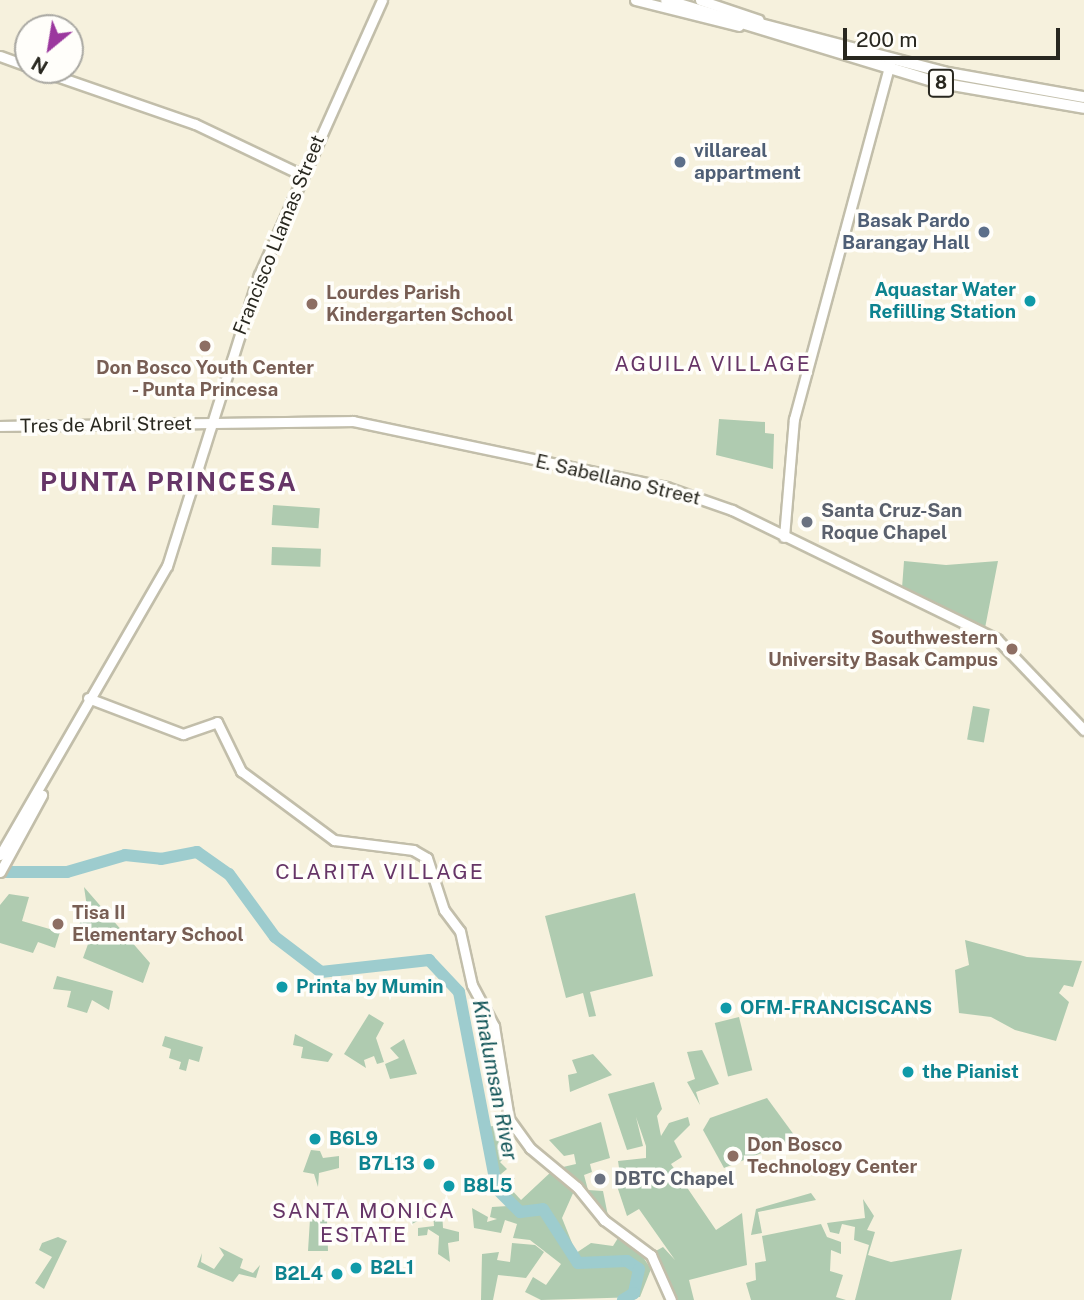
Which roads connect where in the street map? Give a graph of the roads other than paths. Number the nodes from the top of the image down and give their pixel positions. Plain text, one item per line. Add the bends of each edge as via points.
1 (382, 0) edge
2 (635, 0) edge
3 (666, 0) edge
4 (700, 0) edge
5 (757, 25) junction
6 (890, 62) junction
7 (80, 84) edge
8 (1084, 97) edge
9 (1084, 108) edge
10 (302, 175) junction
11 (212, 422) junction
12 (0, 426) edge
13 (784, 537) junction
14 (88, 698) junction
15 (1084, 730) edge
16 (4, 858) edge
17 (0, 872) edge
18 (671, 1300) edge

1 - 10 street, Francisco Llamas Street
2 - 5 street, 8
3 - 5 main road, 8
4 - 5 street, 8
5 - 6 main road, 8
6 - 8 main road, 8
6 - 9 main road, 8
6 - 13 street via 794,419
7 - 10 street via 195,124
10 - 11 street, Francisco Llamas Street via 245,313
11 - 12 street, Tres de Abril Street via 154,428
11 - 13 street, E. Sabellano Street via 343,421 407,431 666,488 732,510
11 - 14 street, Francisco Llamas Street via 167,566
13 - 15 street, E. Sabellano Street via 997,639
14 - 16 street, Francisco Llamas Street
14 - 18 street via 183,734 217,722 241,771 334,840 413,850 432,863 444,909 460,931 472,985 494,1026 509,1119 538,1157 571,1181 611,1226 651,1255
16 - 17 street, Francisco Llamas Street

